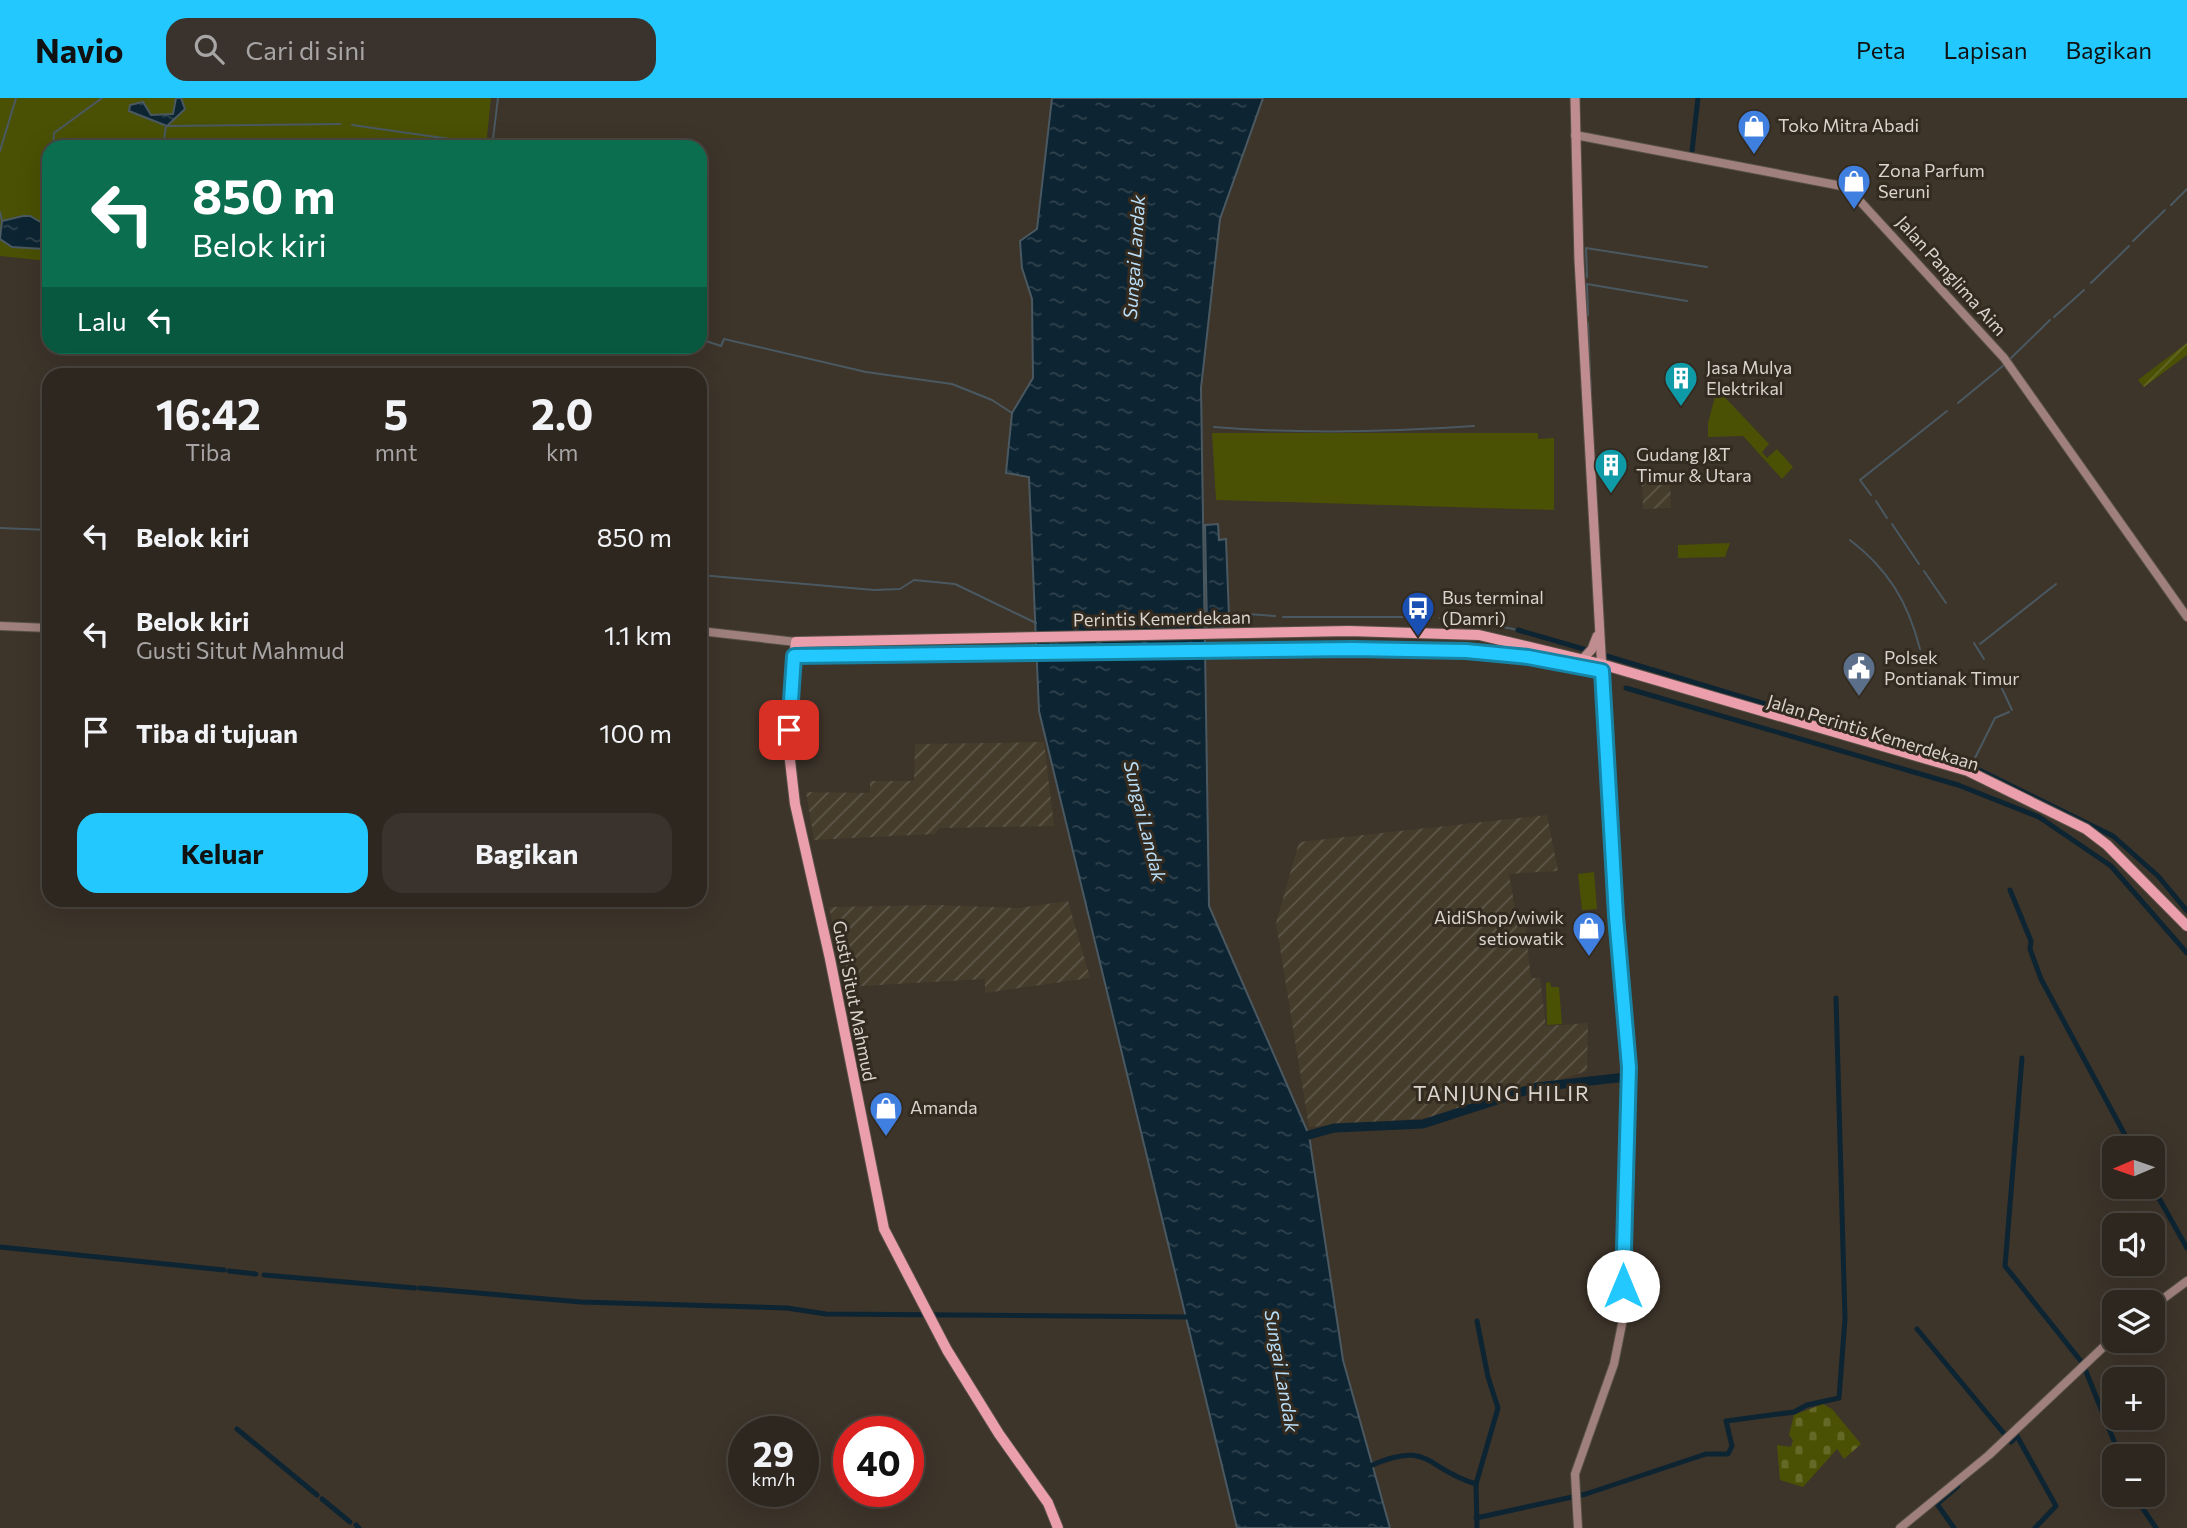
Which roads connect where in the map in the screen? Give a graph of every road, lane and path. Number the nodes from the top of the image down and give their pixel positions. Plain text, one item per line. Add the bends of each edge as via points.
1 (1575, 98) edge
2 (1575, 135) junction
3 (2187, 617) edge
4 (0, 626) edge
5 (42, 628) edge
6 (707, 632) edge
7 (1598, 632) junction
8 (939, 639) junction
9 (796, 642) junction
10 (945, 655) junction
11 (794, 656) junction
12 (1600, 660) junction
13 (1581, 661) junction
14 (1671, 687) junction
15 (2187, 926) edge
16 (2187, 932) edge
17 (2187, 1281) edge
18 (2165, 1297) edge
19 (2102, 1348) edge
20 (1058, 1528) edge
21 (1577, 1528) edge
22 (1900, 1528) edge

1 - 2 main road
2 - 3 street, Jalan Panglima Aim via 1847,187 2004,358
2 - 7 main road
4 - 5 street
6 - 9 street
7 - 12 main road
7 - 13 main road
8 - 9 highway, Perintis Kemerdekaan
8 - 10 highway
8 - 13 highway, Perintis Kemerdekaan via 1448,632
9 - 11 highway, Gusti Situt Mahmud
10 - 11 highway
10 - 12 highway via 1466,651
11 - 20 highway, Gusti Situt Mahmud via 788,743 795,804 884,1229 930,1320 999,1434 1048,1503
12 - 13 highway, Perintis Kemerdekaan
12 - 14 highway
12 - 21 street via 1629,1067 1623,1319 1614,1364 1577,1466
14 - 15 highway, Jalan Perintis Kemerdekaan via 1947,763 2040,804 2107,845
14 - 16 highway, Jalan Perintis Kemerdekaan via 1946,768 1995,788 2102,846
17 - 18 street
19 - 22 street via 2006,1439

